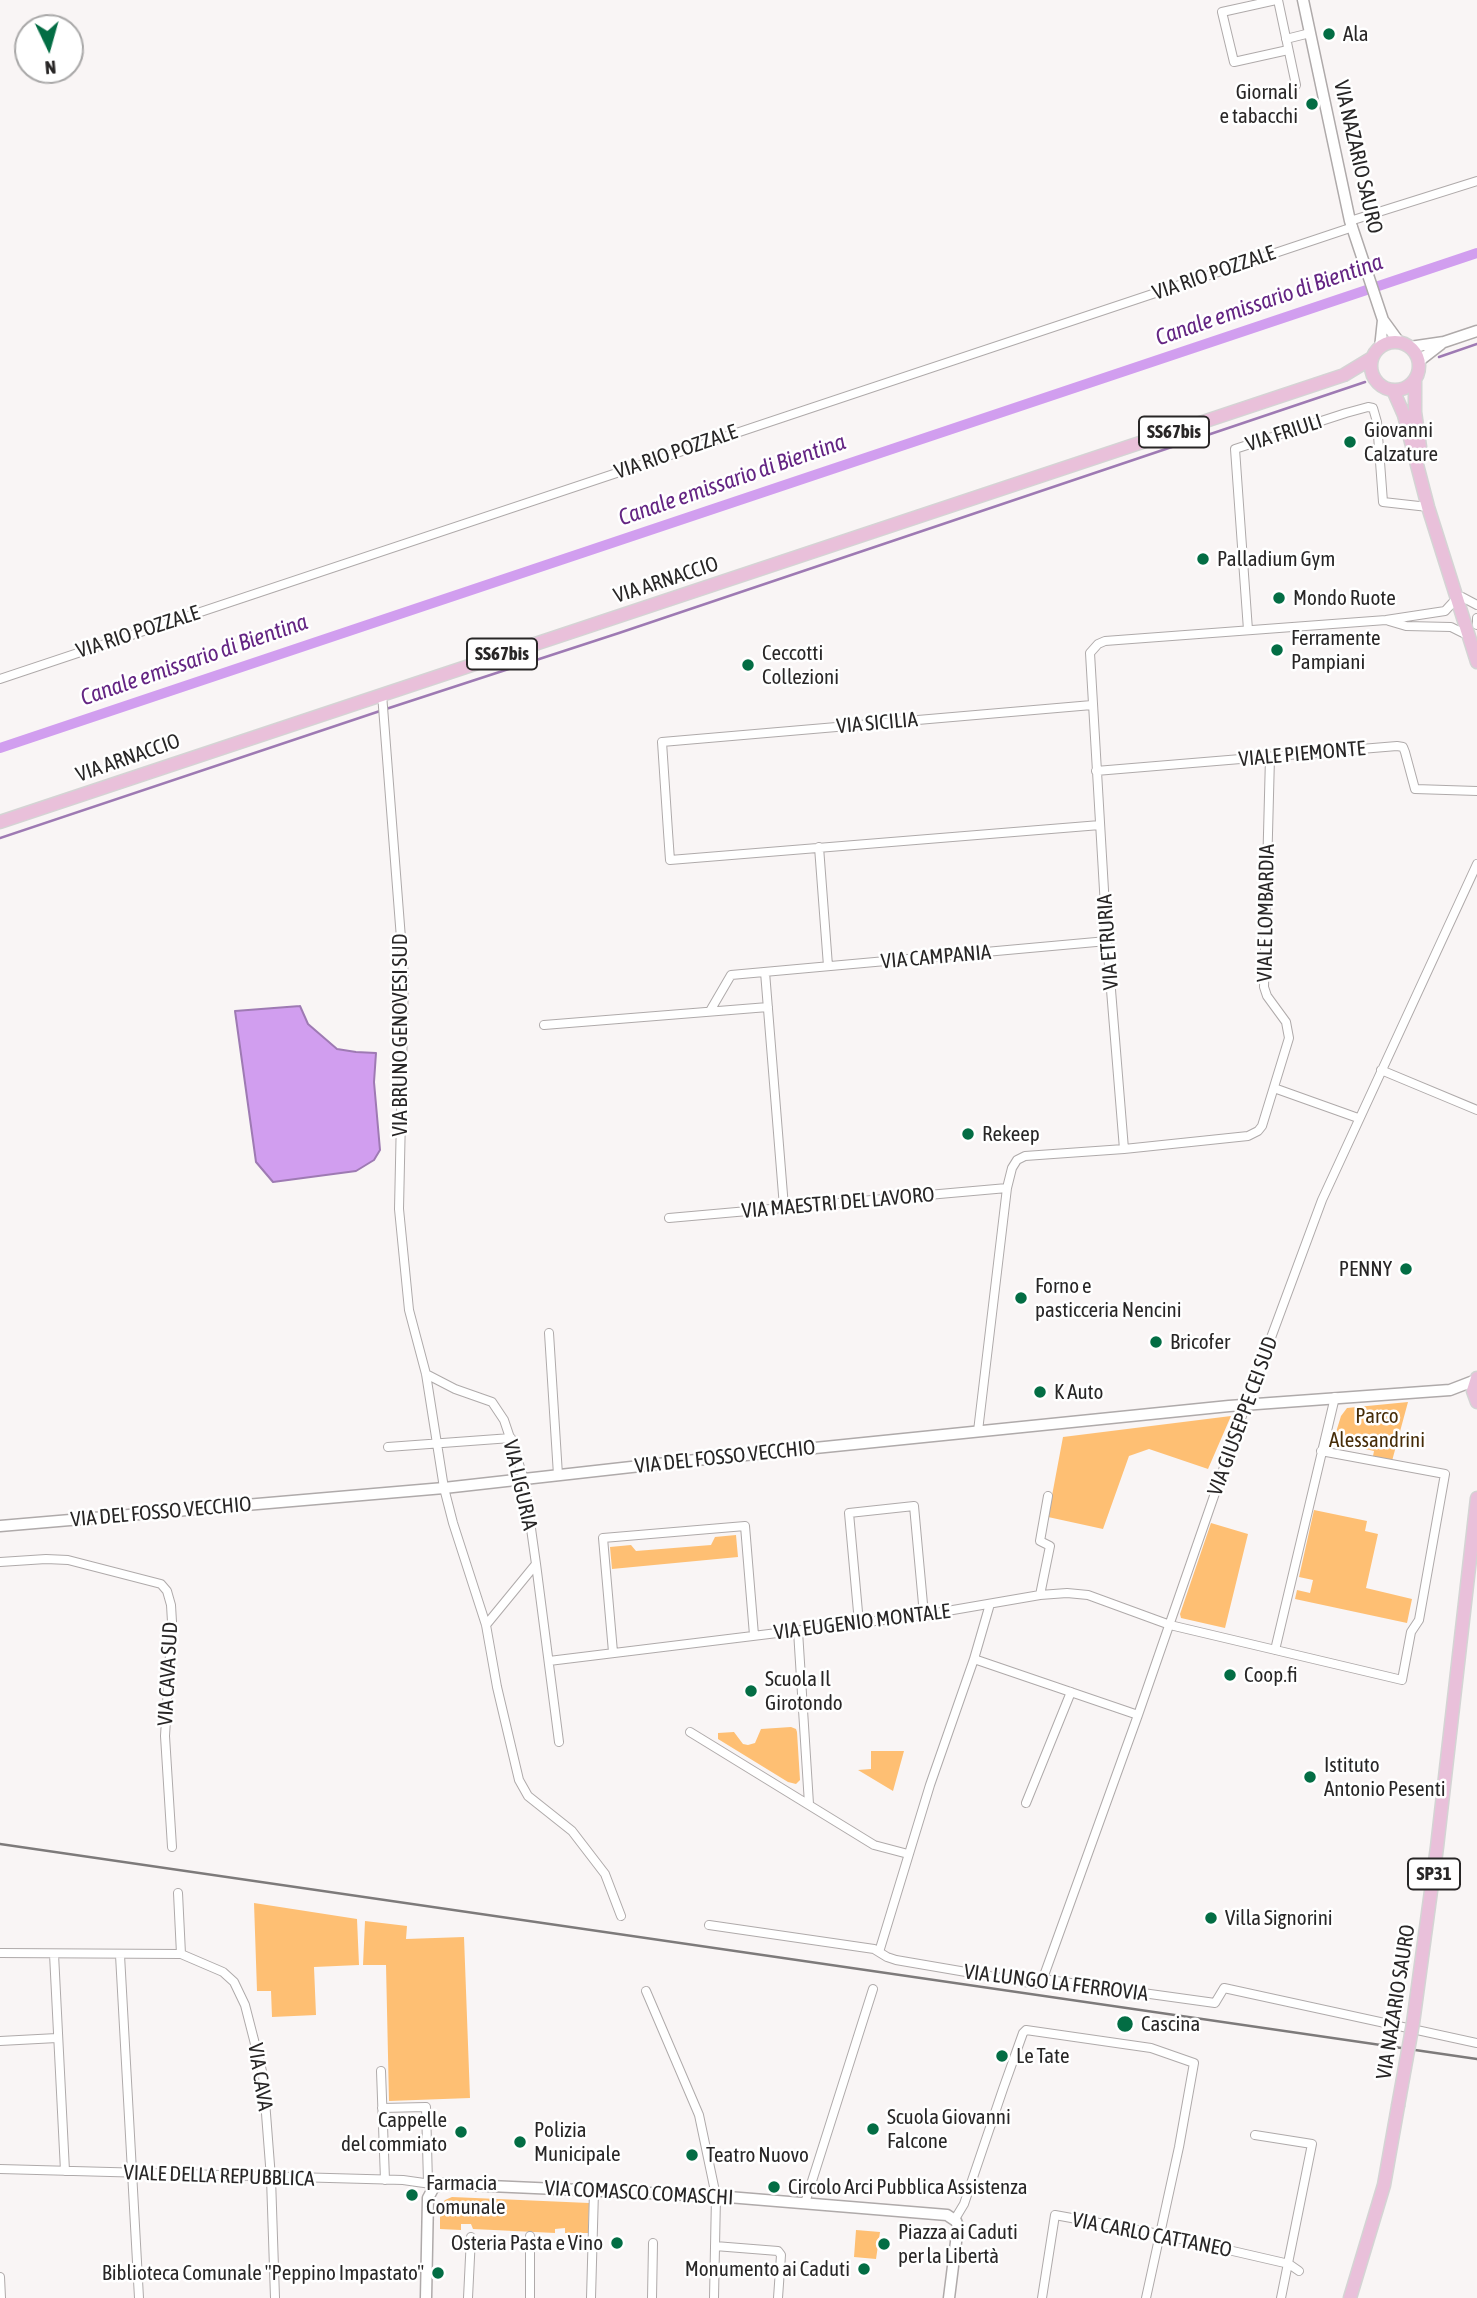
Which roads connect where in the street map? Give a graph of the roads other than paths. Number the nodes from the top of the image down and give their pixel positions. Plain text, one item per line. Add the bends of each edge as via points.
1 (1277, 0) edge
2 (1303, 0) edge
3 (1310, 33) junction
4 (1286, 39) junction
5 (1288, 50) junction
6 (1296, 85) dead end
7 (1477, 181) edge
8 (1352, 224) junction
9 (1382, 317) junction
10 (1477, 331) edge
11 (1444, 342) junction
12 (1404, 344) junction
13 (1376, 353) junction
14 (1419, 361) junction
15 (1344, 375) junction
16 (1373, 375) junction
17 (1415, 380) junction
18 (1393, 390) junction
19 (1428, 507) junction
20 (1460, 598) junction
21 (1477, 605) edge
22 (1477, 618) edge
23 (1386, 620) junction
24 (1477, 625) edge
25 (1248, 630) junction
26 (1473, 639) edge
27 (1477, 662) edge
28 (0, 679) edge
29 (383, 705) junction
30 (1092, 705) junction
31 (1270, 757) junction
32 (1096, 771) junction
33 (1477, 791) edge
34 (0, 821) edge
35 (1100, 825) junction
36 (819, 847) junction
37 (1477, 864) edge
38 (1107, 941) junction
39 (828, 966) junction
40 (765, 972) junction
41 (768, 1007) junction
42 (710, 1012) junction
43 (544, 1025) dead end
44 (1381, 1070) junction
45 (1274, 1088) junction
46 (1477, 1110) edge
47 (1358, 1118) junction
48 (1124, 1149) junction
49 (1007, 1188) junction
50 (784, 1208) junction
51 (668, 1218) dead end
52 (549, 1333) dead end
53 (426, 1374) junction
54 (1476, 1379) edge
55 (1450, 1390) junction
56 (1335, 1397) junction
57 (1476, 1400) edge
58 (1248, 1404) junction
59 (978, 1431) junction
60 (511, 1438) junction
61 (438, 1442) junction
62 (388, 1447) dead end
63 (1321, 1451) junction
64 (558, 1475) junction
65 (524, 1479) junction
66 (444, 1488) junction
67 (1048, 1496) dead end
68 (1477, 1498) edge
69 (0, 1527) edge
70 (0, 1562) edge
71 (537, 1564) junction
72 (1040, 1595) junction
73 (990, 1604) junction
74 (924, 1615) junction
75 (859, 1623) junction
76 (486, 1625) junction
77 (1170, 1625) junction
78 (798, 1631) junction
79 (754, 1635) junction
80 (1275, 1650) junction
81 (613, 1652) junction
82 (974, 1659) junction
83 (549, 1661) junction
84 (1071, 1692) junction
85 (1138, 1715) junction
86 (690, 1732) dead end
87 (559, 1742) dead end
88 (1026, 1803) dead end
89 (809, 1804) junction
90 (172, 1847) dead end
91 (908, 1854) junction
92 (178, 1893) dead end
93 (621, 1916) dead end
94 (709, 1925) dead end
95 (879, 1952) junction
96 (0, 1954) edge
97 (54, 1954) junction
98 (181, 1954) junction
99 (120, 1955) junction
100 (1042, 1981) junction
101 (873, 1989) dead end
102 (646, 1991) dead end
103 (57, 2038) junction
104 (0, 2040) edge
105 (1477, 2043) edge
106 (381, 2071) dead end
107 (382, 2108) junction
108 (1255, 2135) dead end
109 (0, 2169) edge
110 (65, 2171) junction
111 (132, 2173) junction
112 (271, 2178) junction
113 (384, 2180) junction
114 (433, 2184) junction
115 (594, 2191) junction
116 (716, 2196) junction
117 (806, 2203) junction
118 (955, 2219) junction
119 (1159, 2234) junction
120 (530, 2236) dead end
121 (471, 2237) dead end
122 (653, 2243) dead end
123 (715, 2246) junction
124 (1289, 2264) junction
125 (1299, 2271) dead end
126 (0, 2277) edge
127 (1, 2298) edge
128 (139, 2298) edge
129 (275, 2298) edge
130 (426, 2298) edge
131 (468, 2298) edge
132 (530, 2298) edge
133 (591, 2298) edge
134 (652, 2298) edge
135 (715, 2298) edge
136 (778, 2298) edge
137 (949, 2298) edge
138 (1042, 2298) edge
139 (1146, 2298) edge
140 (1281, 2298) edge
141 (1350, 2298) edge

1 - 4 street
1 - 5 street via 1222,12 1234,62
2 - 3 street, VIA NAZARIO SAURO
3 - 4 street
3 - 8 street, VIA NAZARIO SAURO
4 - 5 street
5 - 6 street
7 - 8 street, VIA RIO POZZALE
8 - 9 street, VIA NAZARIO SAURO
8 - 28 street, VIA RIO POZZALE
9 - 12 street, VIA NAZARIO SAURO
9 - 13 street, VIA NAZARIO SAURO
10 - 11 street, SS67bis
11 - 12 street, SS67bis
11 - 14 street, SS67bis
12 - 13 main road, SS67bis via 1390,342
12 - 14 main road
13 - 15 main road, VIA ARNACCIO / SS67bis
13 - 16 main road
14 - 17 main road
15 - 16 main road, VIA ARNACCIO / SS67bis
15 - 29 main road, VIA ARNACCIO / SS67bis
16 - 18 main road via 1379,384
17 - 18 main road
17 - 20 main road via 1416,424 1427,478
18 - 19 main road
19 - 20 main road
19 - 25 street, VIA FRIULI via 1383,502 1373,408 1235,449
20 - 21 street
20 - 23 street, VIA ETRURIA via 1445,611
20 - 26 main road
22 - 24 street
23 - 25 street, VIA ETRURIA
23 - 26 street, VIA ETRURIA via 1406,626 1451,627
25 - 30 street, VIA ETRURIA via 1098,644 1089,658
26 - 27 main road
29 - 34 main road, VIA ARNACCIO / SS67bis
29 - 53 street, VIA BRUNO GENOVESI SUD via 404,977 399,1209 409,1310
30 - 32 street, VIA ETRURIA
30 - 36 street, VIA SICILIA via 662,742 670,860
31 - 32 street, VIALE PIEMONTE
31 - 33 street, VIALE PIEMONTE via 1403,747 1415,789
31 - 45 street, VIALE LOMBARDIA via 1264,987 1286,1023 1289,1038
32 - 35 street, VIA ETRURIA
35 - 36 street
35 - 38 street, VIA ETRURIA
36 - 39 street
37 - 44 street, VIA GIUSEPPE CEI SUD
38 - 39 street, VIA CAMPANIA
38 - 48 street, VIA ETRURIA
39 - 40 street, VIA CAMPANIA
40 - 41 street
40 - 42 street, VIA CAMPANIA via 731,975
41 - 42 street
41 - 50 street
42 - 43 street
44 - 46 street
44 - 47 street, VIA GIUSEPPE CEI SUD
45 - 47 street
45 - 48 street, VIALE LOMBARDIA via 1262,1126 1254,1134
47 - 58 street, VIA GIUSEPPE CEI SUD via 1322,1200
48 - 49 street via 1020,1157
49 - 50 street, VIA MAESTRI DEL LAVORO
49 - 59 street
50 - 51 street, VIA MAESTRI DEL LAVORO
52 - 64 street
53 - 60 street, VIA LIGURIA via 492,1402
53 - 61 street, VIA BRUNO GENOVESI SUD
54 - 55 street, VIA DEL FOSSO VECCHIO
54 - 57 main road
55 - 56 street, VIA DEL FOSSO VECCHIO
55 - 57 street, VIA DEL FOSSO VECCHIO
56 - 58 street, VIA DEL FOSSO VECCHIO
56 - 63 street
58 - 59 street, VIA DEL FOSSO VECCHIO
58 - 77 street, VIA GIUSEPPE CEI SUD
59 - 64 street, VIA DEL FOSSO VECCHIO
60 - 61 street
60 - 65 street, VIA LIGURIA
61 - 62 street
61 - 66 street, VIA BRUNO GENOVESI SUD
63 - 80 street
63 - 80 street, VIA EUGENIO MONTALE via 1445,1474 1419,1619 1402,1679
64 - 65 street, VIA DEL FOSSO VECCHIO
65 - 66 street, VIA DEL FOSSO VECCHIO
65 - 71 street, VIA LIGURIA
66 - 69 street, VIA DEL FOSSO VECCHIO
66 - 76 street
67 - 72 street via 1040,1541 1050,1546
68 - 141 main road, VIA NAZARIO SAURO / SP31, bridge via 1413,2023 1384,2185
70 - 90 street, VIA CAVA SUD via 68,1560 161,1584 166,1591 172,1622 165,1736
71 - 76 street
71 - 83 street
72 - 73 street, VIA EUGENIO MONTALE
72 - 77 street, VIA EUGENIO MONTALE via 1088,1595
73 - 74 street, VIA EUGENIO MONTALE
73 - 82 street
74 - 75 street, VIA EUGENIO MONTALE
74 - 75 street via 914,1506 849,1513
75 - 78 street, VIA EUGENIO MONTALE
76 - 93 street via 511,1754 522,1787 580,1842 604,1874
77 - 80 street, VIA EUGENIO MONTALE
77 - 85 street, VIA GIUSEPPE CEI SUD
78 - 79 street, VIA EUGENIO MONTALE
78 - 89 street
79 - 81 street, VIA EUGENIO MONTALE
79 - 81 street via 745,1526 603,1538
81 - 83 street, VIA EUGENIO MONTALE
82 - 84 street
82 - 91 street
83 - 87 street
84 - 85 street
84 - 88 street
85 - 100 street, VIA GIUSEPPE CEI SUD
86 - 89 street
89 - 91 street via 874,1844
91 - 95 street
92 - 98 street
94 - 95 street, VIA LUNGO LA FERROVIA
95 - 100 street, VIA LUNGO LA FERROVIA via 896,1960 1036,1984
96 - 97 street
97 - 99 street
97 - 103 street
98 - 99 street
98 - 112 street, VIA CAVA via 222,1972 239,1992 263,2075
99 - 111 street
100 - 105 street, VIA LUNGO LA FERROVIA via 1215,2003 1224,1988
101 - 117 street
102 - 116 street via 695,2102
103 - 104 street
103 - 110 street
106 - 107 street
107 - 113 street
107 - 114 street via 426,2107
108 - 124 street via 1312,2144
109 - 110 street, VIALE DELLA REPUBBLICA
110 - 111 street, VIALE DELLA REPUBBLICA
111 - 112 street, VIALE DELLA REPUBBLICA
111 - 128 street
112 - 113 street, VIALE DELLA REPUBBLICA
112 - 129 street, VIA CAVA
113 - 114 street, VIALE DELLA REPUBBLICA
114 - 115 street, VIA COMASCO COMASCHI
114 - 130 street via 428,2198
115 - 116 street, VIA COMASCO COMASCHI
115 - 133 street
116 - 117 street, VIA COMASCO COMASCHI
116 - 123 street
117 - 118 street, VIA COMASCO COMASCHI
118 - 119 street via 1026,2030 1151,2048 1194,2063
118 - 137 street via 958,2226
119 - 124 street, VIA CARLO CATTANEO
119 - 138 street, VIA CARLO CATTANEO via 1055,2215
119 - 139 street
120 - 132 street
121 - 131 street
122 - 134 street
123 - 135 street
123 - 136 street via 778,2251
124 - 125 street, VIA CARLO CATTANEO
124 - 140 street
126 - 127 street

